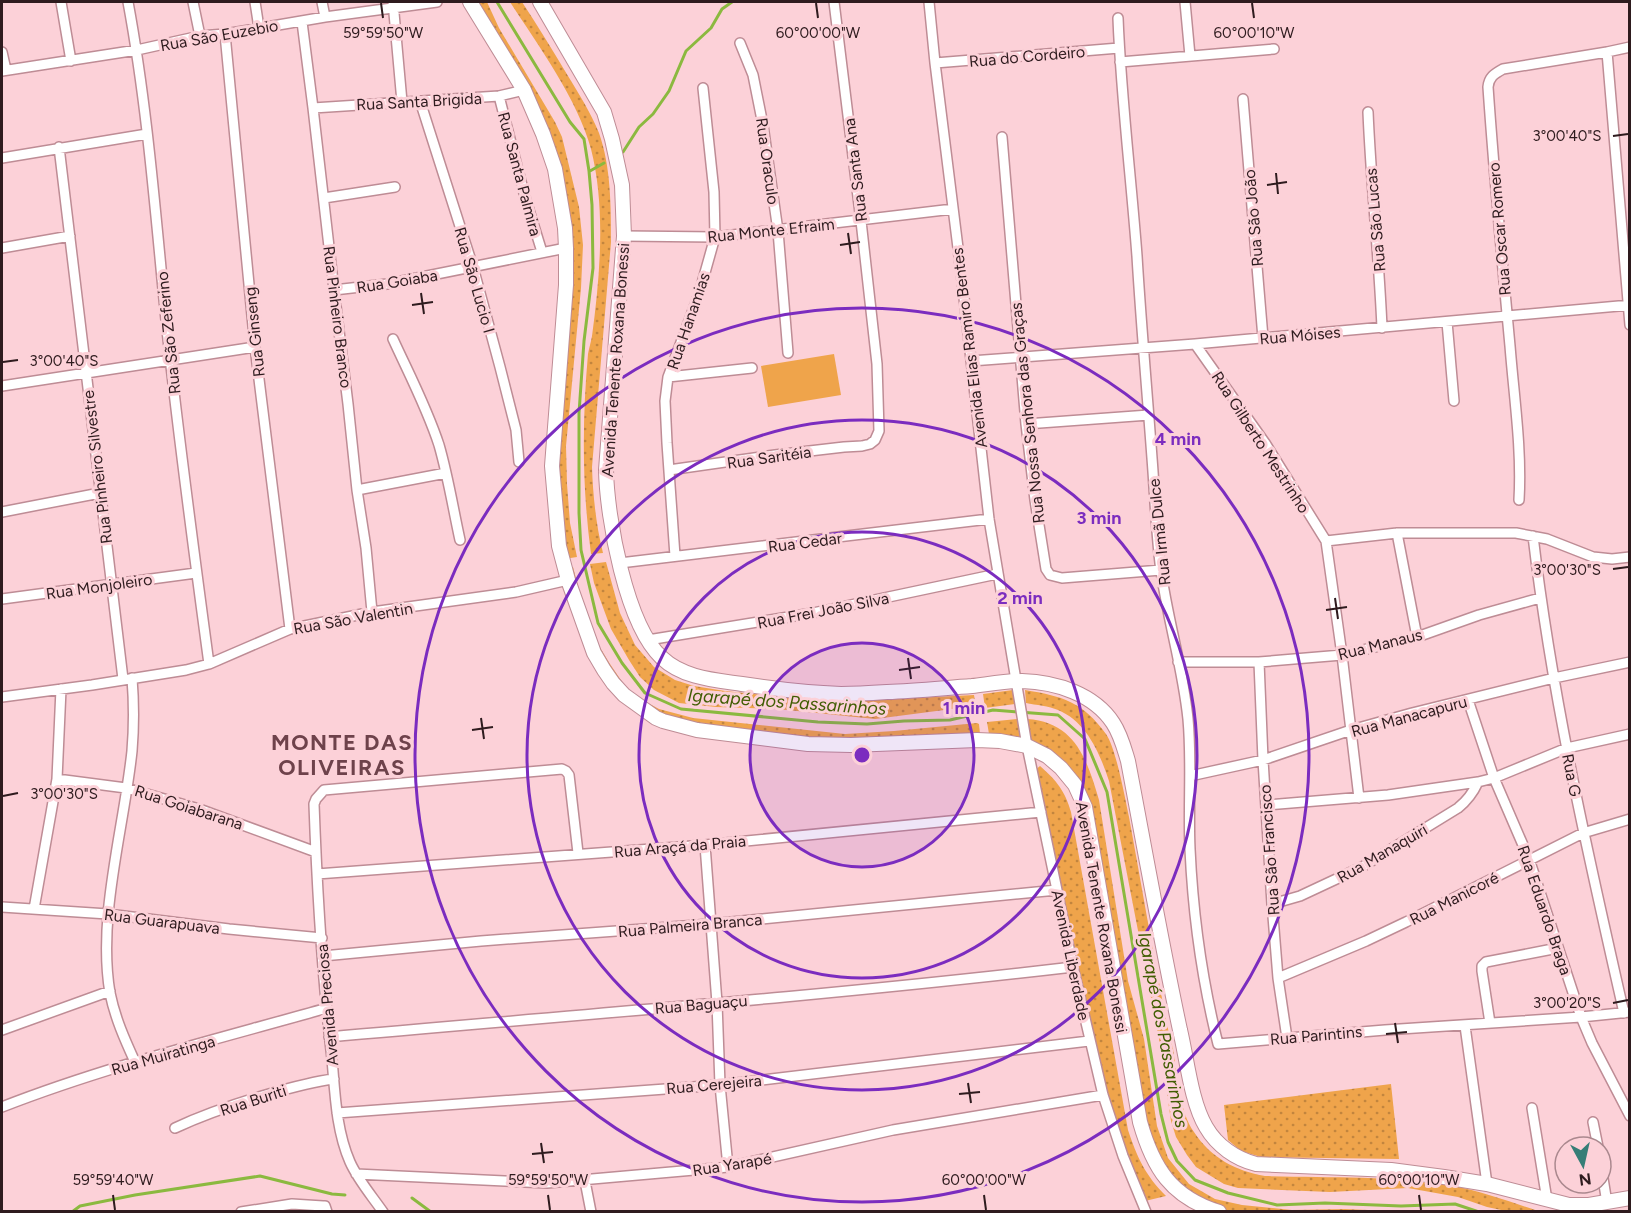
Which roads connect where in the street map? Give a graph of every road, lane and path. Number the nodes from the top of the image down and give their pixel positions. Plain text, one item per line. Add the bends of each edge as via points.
1 (61, 2) edge
2 (128, 2) edge
3 (193, 2) edge
4 (255, 2) edge
5 (322, 2) edge
6 (437, 2) edge
7 (470, 2) edge
8 (540, 2) edge
9 (834, 2) edge
10 (930, 2) edge
11 (1185, 2) edge
12 (393, 4) edge
13 (325, 17) junction
14 (1118, 18) dead end
15 (302, 22) junction
16 (259, 28) junction
17 (225, 34) junction
18 (200, 36) junction
19 (740, 43) dead end
20 (1629, 47) edge
21 (1119, 48) junction
22 (137, 50) junction
23 (1274, 50) dead end
24 (2, 52) edge
25 (1607, 52) junction
26 (1190, 56) junction
27 (71, 61) junction
28 (1120, 62) junction
29 (935, 63) junction
30 (4, 71) edge
31 (703, 88) dead end
32 (524, 90) junction
33 (499, 96) junction
34 (1243, 99) dead end
35 (420, 101) junction
36 (402, 102) junction
37 (314, 108) junction
38 (1368, 112) dead end
39 (147, 134) junction
40 (1002, 137) dead end
41 (59, 147) junction
42 (2, 158) edge
43 (395, 187) dead end
44 (324, 198) junction
45 (953, 209) junction
46 (861, 220) junction
47 (778, 231) junction
48 (70, 236) junction
49 (624, 236) junction
50 (716, 237) junction
51 (2, 248) edge
52 (566, 248) junction
53 (542, 252) junction
54 (473, 267) junction
55 (334, 290) junction
56 (1629, 305) edge
57 (1507, 315) junction
58 (1447, 322) junction
59 (1629, 325) edge
60 (1382, 328) junction
61 (1263, 338) junction
62 (393, 339) dead end
63 (1195, 344) junction
64 (255, 347) junction
65 (1142, 347) junction
66 (788, 353) dead end
67 (1020, 358) junction
68 (170, 361) junction
69 (971, 361) junction
70 (752, 368) dead end
71 (86, 374) junction
72 (668, 377) junction
73 (2, 386) edge
74 (1454, 401) dead end
75 (1149, 415) junction
76 (1026, 424) junction
77 (870, 444) joint
78 (519, 462) dead end
79 (669, 470) junction
80 (446, 473) junction
81 (357, 490) junction
82 (100, 493) junction
83 (1519, 500) dead end
84 (2, 512) edge
85 (989, 519) junction
86 (1396, 533) junction
87 (1533, 536) junction
88 (459, 540) dead end
89 (1326, 540) junction
90 (675, 556) junction
91 (1629, 557) edge
92 (620, 563) junction
93 (1161, 570) junction
94 (196, 573) junction
95 (997, 574) junction
96 (568, 580) junction
97 (112, 584) junction
98 (1540, 598) junction
99 (2, 599) edge
100 (372, 612) junction
101 (290, 629) junction
102 (1417, 637) junction
103 (648, 640) junction
104 (1342, 655) junction
105 (1178, 662) junction
106 (1259, 662) junction
107 (1629, 662) edge
108 (209, 664) junction
109 (128, 678) junction
110 (1554, 678) junction
111 (1017, 687) junction
112 (60, 688) junction
113 (2, 697) edge
114 (1468, 700) junction
115 (1351, 730) junction
116 (1629, 734) edge
117 (1027, 746) junction
118 (1567, 748) junction
119 (1263, 760) junction
120 (1190, 776) junction
121 (1494, 778) junction
122 (57, 779) junction
123 (1478, 782) junction
124 (126, 788) junction
125 (1359, 798) junction
126 (1266, 804) junction
127 (1041, 812) junction
128 (1629, 819) edge
129 (1583, 833) junction
130 (705, 844) junction
131 (316, 852) junction
132 (578, 853) junction
133 (1529, 859) junction
134 (317, 874) junction
135 (1057, 890) junction
136 (1272, 904) junction
137 (2, 907) edge
138 (34, 909) junction
139 (108, 914) junction
140 (711, 924) junction
141 (322, 938) junction
142 (1558, 948) junction
143 (323, 956) junction
144 (1073, 967) junction
145 (1278, 978) junction
146 (110, 991) junction
147 (717, 1003) junction
148 (327, 1008) junction
149 (1626, 1013) edge
150 (1581, 1017) junction
151 (1490, 1023) junction
152 (1465, 1026) junction
153 (2, 1030) edge
154 (329, 1037) junction
155 (1287, 1038) junction
156 (1089, 1041) junction
157 (1218, 1044) joint
158 (135, 1062) junction
159 (334, 1079) junction
160 (720, 1084) junction
161 (1103, 1095) junction
162 (2, 1107) edge
163 (1532, 1108) dead end
164 (337, 1113) junction
165 (1629, 1116) edge
166 (1593, 1122) dead end
167 (175, 1128) dead end
168 (1596, 1135) edge
169 (728, 1167) junction
170 (357, 1174) junction
171 (585, 1181) junction
172 (1487, 1184) junction
173 (1606, 1195) edge
174 (1629, 1198) edge
175 (1547, 1200) junction
176 (1607, 1203) junction
177 (326, 1209) edge
178 (241, 1212) edge
179 (383, 1212) edge
180 (591, 1212) edge
181 (1146, 1212) edge
182 (1219, 1212) edge

1 - 27 street
2 - 22 street, Rua São Zeferino
3 - 18 street
4 - 16 street
5 - 13 street
6 - 12 street, Rua São Euzebio
7 - 32 street, Avenida Tenente Roxana Bonessi
8 - 49 street, Avenida Tenente Roxana Bonessi via 604,112 622,185
9 - 46 street, Rua Santa Ana
10 - 29 street, Avenida Elias Ramiro Bentes
11 - 26 street
12 - 13 street, Rua São Euzebio
12 - 36 street
13 - 15 street, Rua São Euzebio
14 - 21 street, Rua Irmã Dulce
15 - 16 street, Rua São Euzebio
15 - 37 street, Rua Pinheiro Branco
16 - 17 street, Rua São Euzebio
17 - 18 street, Rua São Euzebio
17 - 64 street, Rua Ginseng
18 - 22 street, Rua São Euzebio
19 - 47 street, Rua Oraculo via 753,75
20 - 25 street
21 - 28 street, Rua Irmã Dulce
21 - 29 street, Rua do Cordeiro
22 - 27 street, Rua São Euzebio
22 - 39 street, Rua São Zeferino
23 - 26 street
24 - 30 street
25 - 56 street
25 - 57 street, Rua Oscar Romero via 1503,69 1489,81
26 - 28 street
27 - 30 street, Rua São Euzebio
28 - 65 street, Rua Irmã Dulce
29 - 45 street, Avenida Elias Ramiro Bentes
31 - 50 street, Rua Hanamias
32 - 33 street, Rua Santa Brigida
32 - 52 street, Avenida Tenente Roxana Bonessi via 555,169
33 - 35 street, Rua Santa Brigida
33 - 53 street, Rua Santa Palmira
34 - 61 street, Rua São João
35 - 36 street, Rua Santa Brigida
35 - 54 street, Rua São Lucio I
36 - 37 street, Rua Santa Brigida
37 - 44 street, Rua Pinheiro Branco
38 - 60 street, Rua São Lucas
39 - 41 street
39 - 68 street, Rua São Zeferino
40 - 67 street, Rua Nossa Senhora das Graças
41 - 42 street
41 - 48 street, Rua Pinheiro Silvestre
43 - 44 street
44 - 55 street, Rua Pinheiro Branco
45 - 46 street, Rua Monte Efraim
45 - 69 street, Avenida Elias Ramiro Bentes
46 - 47 street, Rua Monte Efraim
46 - 77 street, Rua Santa Ana via 879,403 879,431
47 - 50 street, Rua Monte Efraim
47 - 66 street, Rua Oraculo
48 - 51 street
48 - 71 street, Rua Pinheiro Silvestre
49 - 50 street, Rua Monte Efraim
49 - 92 street, Avenida Tenente Roxana Bonessi via 606,470 608,508
50 - 72 street, Rua Hanamias
52 - 53 street, Rua Goiaba
52 - 96 street, Avenida Tenente Roxana Bonessi via 552,466 559,546
53 - 54 street, Rua Goiaba
54 - 55 street, Rua Goiaba
54 - 78 street, Rua São Lucio I via 516,430
55 - 81 street, Rua Pinheiro Branco
56 - 57 street, Rua Móises
56 - 59 street
57 - 58 street, Rua Móises
57 - 83 street, Rua Oscar Romero
58 - 60 street, Rua Móises
58 - 74 street
60 - 61 street, Rua Móises
61 - 63 street, Rua Móises
62 - 80 street via 432,427
63 - 65 street, Rua Móises
63 - 89 street, Rua Gilberto Mestrinho via 1265,443
64 - 68 street
64 - 101 street, Rua Ginseng
65 - 67 street, Rua Móises
65 - 75 street, Rua Irmã Dulce
67 - 69 street, Rua Móises
67 - 76 street, Rua Nossa Senhora das Graças
68 - 71 street
68 - 94 street, Rua São Zeferino
69 - 85 street, Avenida Elias Ramiro Bentes
70 - 72 street
71 - 73 street
71 - 82 street, Rua Pinheiro Silvestre
72 - 79 street, Rua Hanamias via 665,401
75 - 76 street
75 - 93 street, Rua Irmã Dulce
76 - 93 street, Rua Nossa Senhora das Graças via 1044,562 1050,575 1062,578
77 - 79 street, Rua Saritéia
79 - 90 street, Rua Hanamias
80 - 81 street
80 - 88 street
81 - 100 street, Rua Pinheiro Branco
82 - 84 street
82 - 97 street, Rua Pinheiro Silvestre
85 - 90 street, Rua Cedar
85 - 95 street, Avenida Elias Ramiro Bentes
86 - 87 street
86 - 89 street
86 - 102 street
87 - 91 street via 1593,556
87 - 98 street, Rua G
89 - 104 street, Rua Gilberto Mestrinho
90 - 92 street, Rua Cedar
92 - 103 street, Avenida Tenente Roxana Bonessi via 629,599
93 - 105 street, Rua Irmã Dulce
94 - 97 street, Rua Monjoleiro
94 - 108 street, Rua São Zeferino
95 - 103 street, Rua Frei João Silva via 813,613
95 - 111 street, Avenida Elias Ramiro Bentes
96 - 100 street, Rua São Valentin via 516,592
96 - 117 street, Avenida Tenente Roxana Bonessi via 603,670 624,695 663,722 808,744 976,740
97 - 99 street, Rua Monjoleiro
97 - 109 street, Rua Pinheiro Silvestre
98 - 102 street, Rua Manaus
98 - 110 street, Rua G
100 - 101 street, Rua São Valentin
101 - 108 street, Rua São Valentin
102 - 104 street, Rua Manaus
103 - 111 street, Avenida Tenente Roxana Bonessi via 662,659 686,673 793,691 842,694
104 - 106 street, Rua Manaus
104 - 115 street, Rua Gilberto Mestrinho
105 - 106 street, Rua Manaus
105 - 120 street, Rua Irmã Dulce via 1188,715
106 - 119 street, Rua São Francisco
107 - 110 street, Rua Manacapuru
108 - 109 street, Rua São Valentin
109 - 112 street, Rua São Valentin
109 - 124 street, Rua Pinheiro Silvestre via 134,710
110 - 114 street, Rua Manacapuru
110 - 118 street, Rua G
111 - 117 street, Avenida Liberdade
111 - 172 street, Avenida Tenente Roxana Bonessi via 1049,684 1084,697 1102,709 1122,741 1195,1100 1211,1135 1233,1155 1256,1164 1391,1170
112 - 113 street, Rua São Valentin
112 - 122 street
114 - 115 street, Rua Manacapuru
114 - 121 street, Rua Eduardo Braga
115 - 119 street, Rua Manacapuru
115 - 125 street, Rua Gilberto Mestrinho
116 - 118 street
117 - 127 street, Avenida Liberdade
117 - 182 street, Avenida Tenente Roxana Bonessi via 1061,768 1083,800 1140,1122 1151,1157 1185,1197
118 - 121 street
118 - 129 street, Rua G
119 - 120 street, Rua Manacapuru
119 - 126 street, Rua São Francisco
120 - 157 street, Rua Irmã Dulce via 1194,908
121 - 123 street
121 - 133 street, Rua Eduardo Braga
122 - 124 street, Rua Goiabarana
122 - 138 street
123 - 125 street
123 - 136 street, Rua Manaquiri via 1458,808 1362,867 1300,896
124 - 131 street, Rua Goiabarana via 199,808
124 - 139 street, Rua Pinheiro Silvestre
125 - 126 street
126 - 136 street, Rua São Francisco
127 - 130 street, Rua Araçá da Praia
127 - 135 street, Avenida Liberdade
128 - 129 street, Rua Manicoré
129 - 133 street, Rua Manicoré
129 - 149 street, Rua G
130 - 132 street, Rua Araçá da Praia
130 - 140 street
131 - 132 street, Avenida Preciosa via 314,804 324,790 562,769 569,775
131 - 134 street, Avenida Preciosa
132 - 134 street, Rua Araçá da Praia
133 - 142 street, Rua Eduardo Braga
133 - 145 street, Rua Manicoré via 1366,941
134 - 141 street, Avenida Preciosa
135 - 140 street, Rua Palmeira Branca
135 - 144 street, Avenida Liberdade
136 - 145 street, Rua São Francisco
137 - 138 street, Rua Guarapuava
138 - 139 street, Rua Guarapuava
139 - 141 street, Rua Guarapuava
139 - 146 street, Rua Pinheiro Silvestre
140 - 143 street, Rua Palmeira Branca
140 - 147 street
141 - 143 street, Avenida Preciosa
142 - 150 street, Rua Eduardo Braga
142 - 151 street via 1482,966
143 - 148 street, Avenida Preciosa
144 - 147 street, Rua Baguaçu
144 - 156 street, Avenida Liberdade
145 - 155 street, Rua São Francisco
146 - 153 street
146 - 158 street, Rua Pinheiro Silvestre
147 - 154 street, Rua Baguaçu
147 - 160 street
148 - 154 street, Avenida Preciosa
148 - 158 street, Rua Muiratinga
149 - 150 street, Rua Parintins
150 - 151 street, Rua Parintins
150 - 165 street, Rua Eduardo Braga
151 - 152 street, Rua Parintins
152 - 155 street, Rua Parintins
152 - 172 street
154 - 159 street, Avenida Preciosa
155 - 157 street, Rua Parintins
156 - 160 street, Rua Cerejeira
156 - 161 street, Avenida Liberdade
158 - 162 street, Rua Muiratinga
159 - 164 street, Avenida Preciosa
159 - 167 street, Rua Buriti via 225,1107
160 - 164 street, Rua Cerejeira
160 - 169 street
161 - 169 street, Rua Yarapé via 893,1130
161 - 181 street, Avenida Liberdade
163 - 175 street
164 - 170 street, Avenida Preciosa
166 - 168 street
169 - 171 street, Rua Yarapé
170 - 171 street, Rua Yarapé via 510,1182
170 - 179 street, Avenida Preciosa
171 - 180 street
172 - 175 street, Avenida Tenente Roxana Bonessi
173 - 176 street
174 - 176 street, Avenida Tenente Roxana Bonessi
175 - 176 street, Avenida Tenente Roxana Bonessi via 1569,1205
177 - 178 street via 320,1205 292,1204

